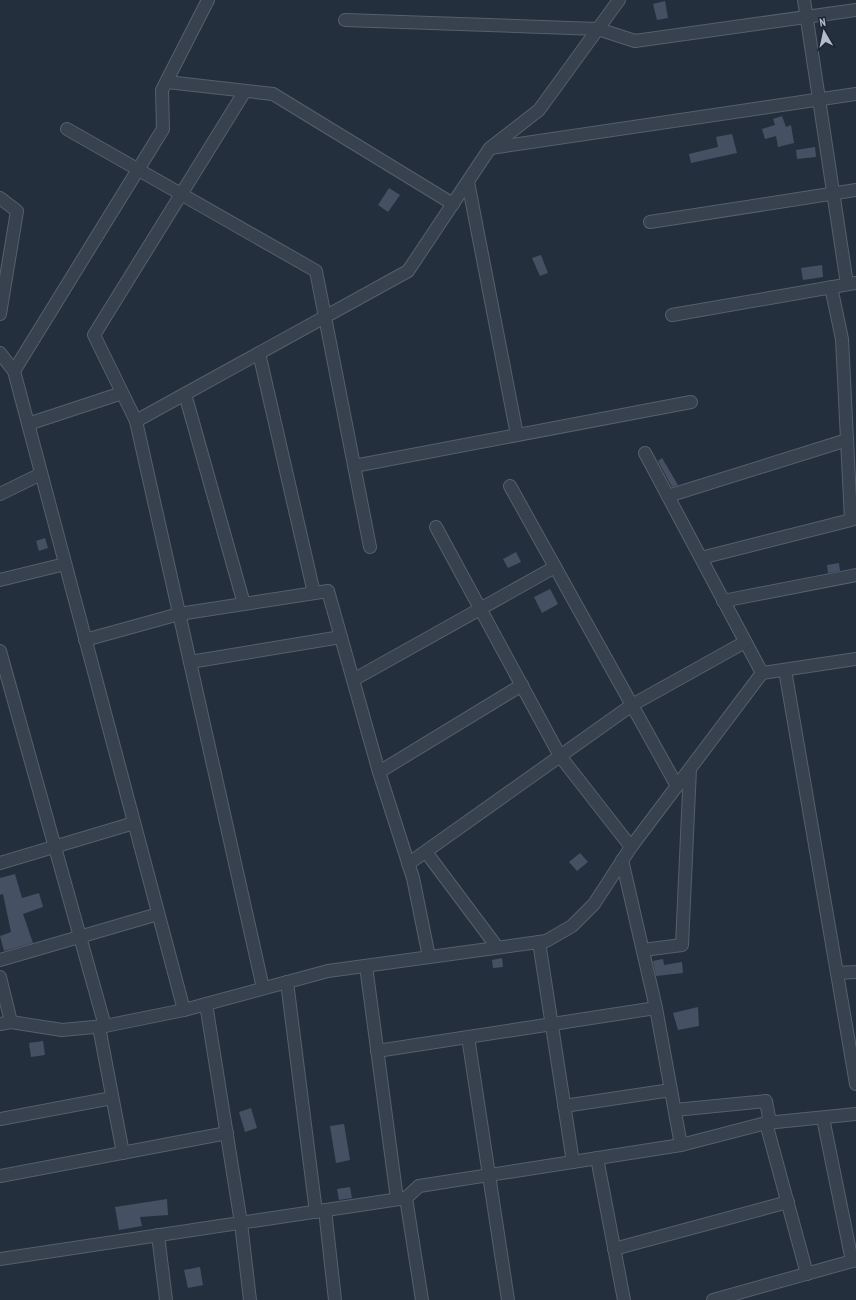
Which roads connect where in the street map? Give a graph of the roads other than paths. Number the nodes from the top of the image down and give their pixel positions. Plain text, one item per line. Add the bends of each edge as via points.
1 (208, 0) edge
2 (620, 0) edge
3 (804, 0) edge
4 (856, 10) edge
5 (807, 17) junction
6 (345, 20) dead end
7 (598, 29) junction
8 (167, 82) junction
9 (245, 91) junction
10 (856, 94) edge
11 (819, 100) junction
12 (67, 129) dead end
13 (490, 148) junction
14 (138, 170) junction
15 (468, 182) junction
16 (856, 190) edge
17 (833, 193) junction
18 (181, 195) junction
19 (0, 198) edge
20 (453, 204) junction
21 (650, 222) dead end
22 (2, 279) edge
23 (851, 284) edge
24 (831, 287) junction
25 (0, 314) edge
26 (672, 315) dead end
27 (325, 317) junction
28 (0, 353) edge
29 (259, 353) junction
30 (14, 371) junction
31 (122, 393) junction
32 (185, 394) junction
33 (691, 402) dead end
34 (136, 421) junction
35 (28, 424) junction
36 (517, 435) junction
37 (847, 440) junction
38 (645, 452) dead end
39 (354, 466) junction
40 (41, 474) junction
41 (510, 486) dead end
42 (0, 494) edge
43 (668, 496) junction
44 (436, 527) dead end
45 (370, 548) dead end
46 (701, 558) junction
47 (65, 564) junction
48 (555, 567) junction
49 (856, 575) edge
50 (0, 580) edge
51 (314, 593) junction
52 (724, 601) junction
53 (244, 604) junction
54 (481, 609) junction
55 (179, 614) junction
56 (341, 637) junction
57 (85, 640) junction
58 (745, 642) junction
59 (0, 651) edge
60 (856, 659) edge
61 (190, 662) junction
62 (785, 670) junction
63 (762, 673) junction
64 (353, 680) junction
65 (522, 685) junction
66 (632, 705) junction
67 (560, 756) junction
68 (690, 769) junction
69 (379, 772) junction
70 (677, 786) junction
71 (134, 823) junction
72 (55, 847) junction
73 (631, 847) junction
74 (426, 852) junction
75 (622, 860) junction
76 (0, 863) edge
77 (408, 864) junction
78 (158, 914) junction
79 (80, 936) junction
80 (539, 942) junction
81 (497, 947) junction
82 (643, 950) junction
83 (429, 957) junction
84 (0, 960) edge
85 (366, 966) junction
86 (856, 972) edge
87 (837, 973) junction
88 (0, 977) edge
89 (287, 982) junction
90 (263, 988) junction
91 (206, 1004) junction
92 (656, 1008) junction
93 (184, 1010) junction
94 (6, 1023) edge
95 (552, 1024) junction
96 (102, 1027) junction
97 (468, 1037) junction
98 (377, 1051) junction
99 (856, 1084) edge
100 (671, 1090) junction
101 (112, 1098) junction
102 (564, 1106) junction
103 (675, 1110) junction
104 (856, 1114) edge
105 (823, 1118) junction
106 (0, 1119) edge
107 (768, 1123) junction
108 (227, 1133) junction
109 (681, 1145) junction
110 (123, 1153) junction
111 (597, 1158) junction
112 (573, 1162) junction
113 (489, 1175) junction
114 (0, 1176) edge
115 (401, 1199) junction
116 (788, 1202) junction
117 (320, 1211) junction
118 (241, 1223) junction
119 (158, 1235) junction
120 (614, 1248) junction
121 (0, 1259) edge
122 (854, 1260) edge
123 (807, 1274) junction
124 (166, 1300) edge
125 (250, 1300) edge
126 (335, 1300) edge
127 (422, 1300) edge
128 (508, 1300) edge
129 (624, 1300) edge
130 (713, 1300) edge

1 - 8 street
2 - 7 street
3 - 5 street
4 - 5 street
5 - 7 street via 636,41
5 - 11 street
6 - 7 street
7 - 13 street via 539,110
8 - 9 street
8 - 14 street via 162,90 163,129
9 - 18 street
9 - 20 street via 273,94
10 - 11 street
11 - 13 street
11 - 17 street
12 - 14 street
13 - 15 street
14 - 18 street
14 - 30 street
15 - 20 street
15 - 36 street
16 - 17 street
17 - 21 street
17 - 23 street
18 - 27 street via 316,271
18 - 31 street via 94,334
19 - 22 street via 16,211
20 - 27 street via 408,271
22 - 25 street
23 - 24 street
24 - 26 street
24 - 37 street via 842,339
27 - 29 street
27 - 39 street
28 - 30 street
29 - 32 street
29 - 51 street
30 - 35 street
31 - 34 street
31 - 35 street
32 - 34 street
32 - 53 street
33 - 36 street
34 - 55 street
35 - 40 street
36 - 39 street
37 - 43 street
37 - 46 street via 851,520
38 - 43 street
39 - 45 street
40 - 42 street
40 - 47 street
41 - 48 street
43 - 46 street
44 - 54 street
46 - 52 street
47 - 50 street
47 - 57 street
48 - 54 street
48 - 66 street
49 - 52 street
51 - 53 street
51 - 56 street via 328,591
52 - 58 street
53 - 55 street
54 - 64 street
54 - 65 street
55 - 57 street
55 - 61 street
56 - 61 street
56 - 64 street
57 - 71 street
58 - 63 street
58 - 66 street
59 - 72 street
60 - 62 street
61 - 90 street
62 - 63 street
62 - 87 street
63 - 68 street
64 - 69 street
65 - 67 street
65 - 69 street
66 - 67 street
66 - 70 street
67 - 73 street
67 - 74 street
68 - 70 street
68 - 82 street via 682,945
69 - 77 street
70 - 73 street
71 - 72 street
71 - 78 street
72 - 76 street
72 - 79 street
73 - 75 street
74 - 77 street
74 - 81 street
75 - 80 street via 594,904 572,926 546,941
75 - 82 street
77 - 83 street
78 - 79 street
78 - 93 street
79 - 84 street
79 - 96 street
80 - 81 street
80 - 95 street
81 - 83 street
82 - 92 street
83 - 85 street
85 - 89 street via 328,971
85 - 98 street
86 - 87 street
87 - 99 street
88 - 94 street
89 - 90 street
89 - 117 street
90 - 91 street
91 - 93 street
91 - 108 street
92 - 95 street
92 - 100 street
93 - 96 street
94 - 96 street via 62,1030
95 - 97 street
95 - 102 street
96 - 101 street
97 - 98 street
97 - 113 street
98 - 115 street
100 - 102 street
100 - 103 street
101 - 106 street
101 - 110 street
102 - 112 street
103 - 107 street via 766,1101
103 - 109 street
104 - 105 street
105 - 107 street
105 - 122 street
107 - 109 street
107 - 116 street
108 - 110 street
108 - 118 street
109 - 111 street
110 - 114 street
111 - 112 street
111 - 120 street
112 - 113 street
113 - 115 street via 419,1186
113 - 128 street
115 - 117 street
115 - 127 street
116 - 120 street
116 - 123 street
117 - 118 street
117 - 126 street
118 - 119 street
118 - 125 street
119 - 121 street
119 - 124 street
120 - 129 street
122 - 123 street
123 - 130 street

